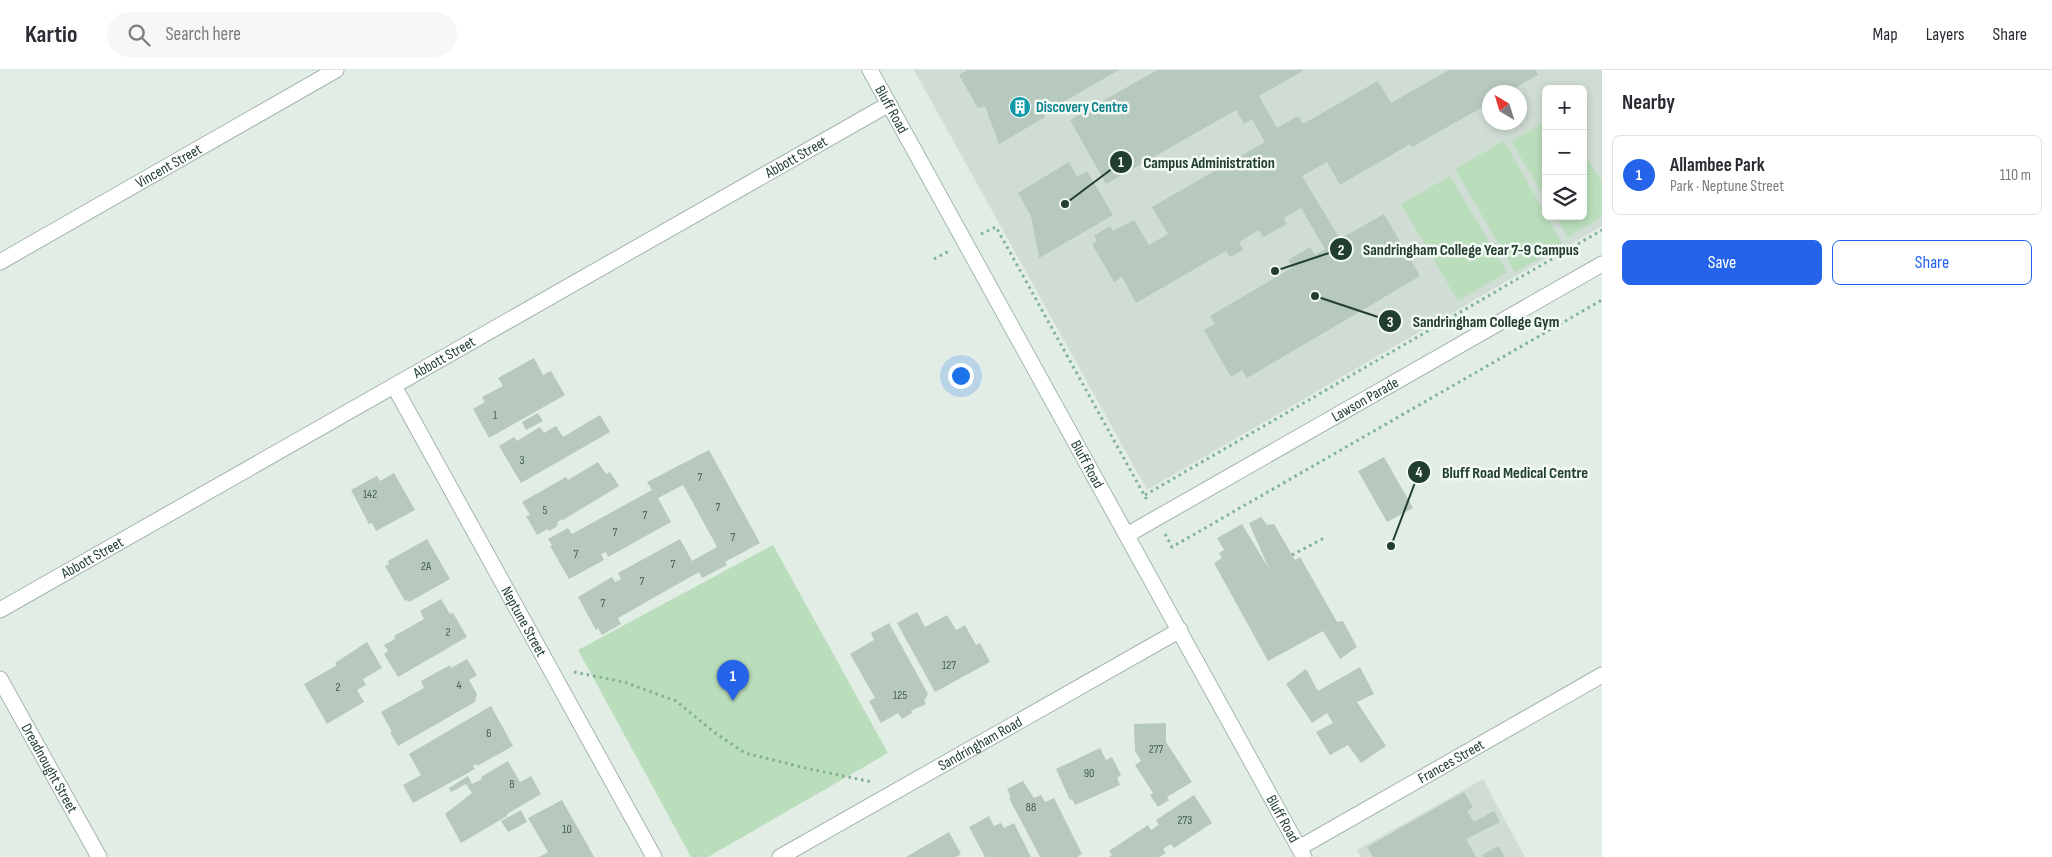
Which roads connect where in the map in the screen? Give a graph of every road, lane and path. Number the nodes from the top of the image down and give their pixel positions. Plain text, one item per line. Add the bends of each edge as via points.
1 (336, 70) edge
2 (870, 70) edge
3 (889, 104) junction
4 (1602, 230) edge
5 (966, 241) junction
6 (934, 258) dead end
7 (0, 262) edge
8 (1602, 264) edge
9 (1602, 300) edge
10 (394, 386) junction
11 (1144, 495) junction
12 (1157, 518) junction
13 (1127, 535) junction
14 (1326, 537) dead end
15 (1292, 555) dead end
16 (0, 610) edge
17 (1180, 630) junction
18 (549, 668) junction
19 (1602, 675) edge
20 (0, 679) edge
21 (902, 787) junction
22 (1302, 853) edge
23 (99, 857) edge
24 (654, 857) edge
25 (780, 857) edge

1 - 7 street, Vincent Street
2 - 3 street, Bluff Road
3 - 5 street, Bluff Road
3 - 10 street, Abbott Street
4 - 11 path
5 - 6 path
5 - 11 path via 996,227
5 - 13 street, Bluff Road
8 - 12 street, Lawson Parade
9 - 12 path via 1172,547
10 - 16 street, Abbott Street
10 - 18 street, Neptune Street
11 - 12 path
12 - 13 street, Lawson Parade
13 - 17 street, Bluff Road
14 - 15 path
17 - 21 street, Sandringham Road
17 - 22 street, Bluff Road
18 - 21 path via 624,682 676,701 715,733 745,752
18 - 24 street, Neptune Street
19 - 22 street, Frances Street
20 - 23 street, Dreadnought Street
21 - 25 street, Sandringham Road

